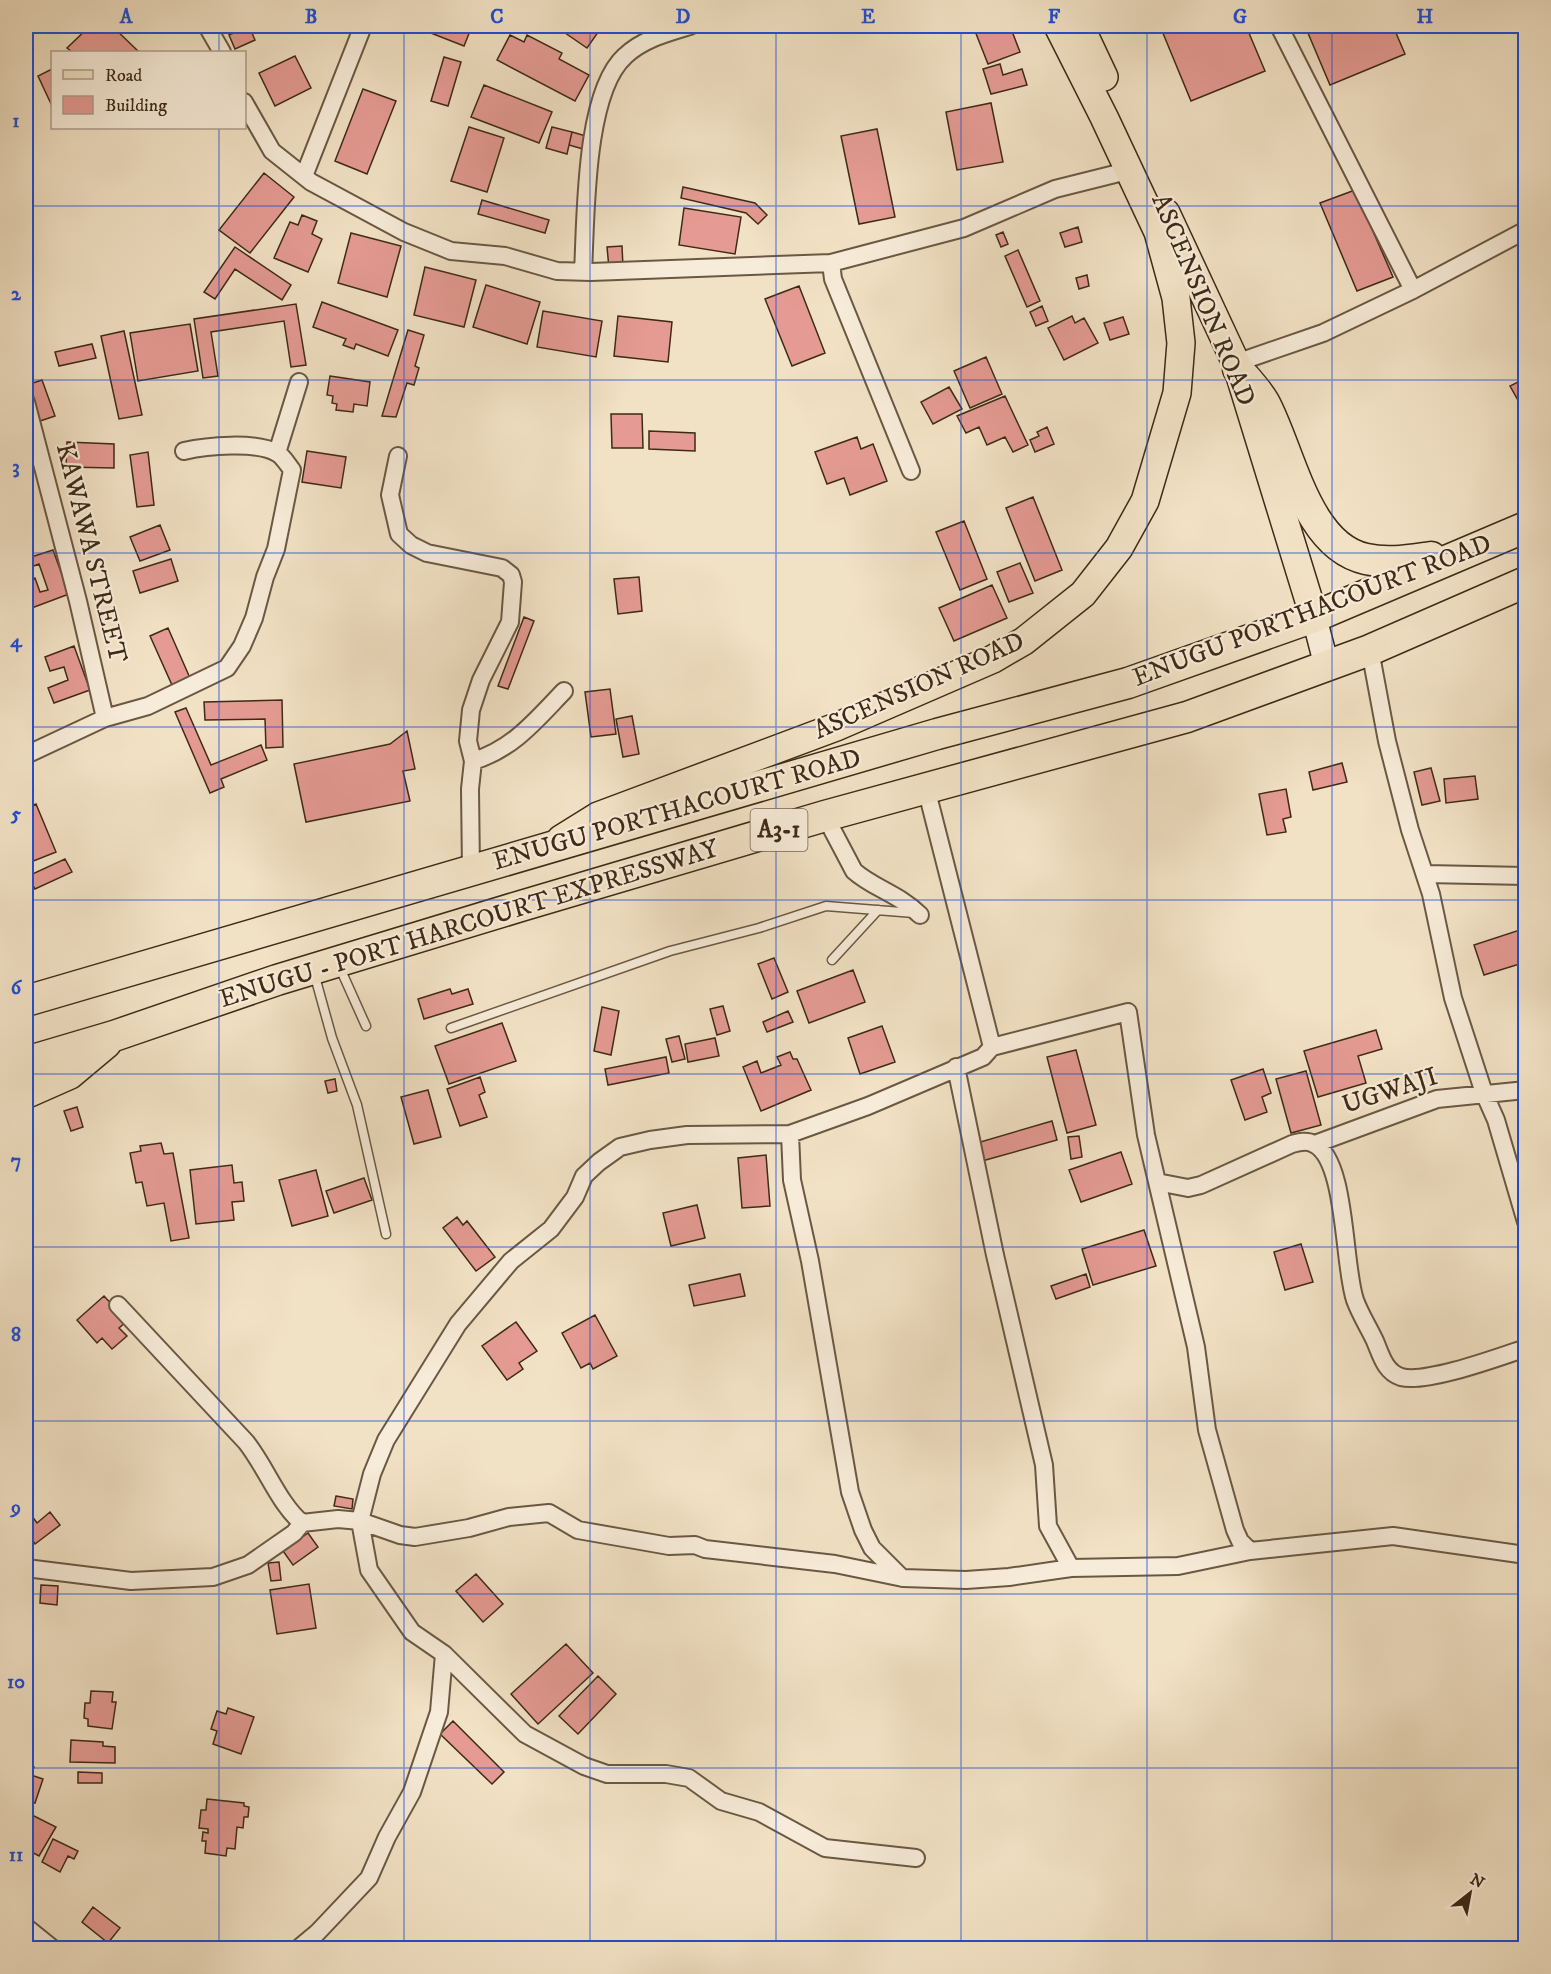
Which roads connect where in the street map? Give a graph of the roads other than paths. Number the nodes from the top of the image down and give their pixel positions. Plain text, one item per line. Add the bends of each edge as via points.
1 (207, 26) edge
2 (363, 26) edge
3 (690, 26) edge
4 (1058, 26) edge
5 (1080, 26) edge
6 (1279, 26) edge
7 (221, 51) edge
8 (246, 106) edge
9 (1131, 170) junction
10 (304, 176) junction
11 (1526, 230) edge
12 (831, 263) junction
13 (583, 272) junction
14 (1413, 290) junction
15 (1237, 366) junction
16 (298, 382) dead end
17 (26, 402) edge
18 (184, 451) dead end
19 (277, 453) junction
20 (399, 456) dead end
21 (911, 471) dead end
22 (1526, 528) edge
23 (1472, 551) junction
24 (1526, 582) edge
25 (1314, 617) junction
26 (1370, 650) junction
27 (1327, 667) junction
28 (564, 691) dead end
29 (105, 718) junction
30 (26, 755) edge
31 (473, 761) junction
32 (926, 788) junction
33 (825, 816) junction
34 (542, 850) junction
35 (471, 870) junction
36 (1426, 874) junction
37 (1526, 876) edge
38 (878, 910) junction
39 (920, 915) joint
40 (832, 960) dead end
41 (325, 965) junction
42 (31, 998) edge
43 (366, 1026) dead end
44 (451, 1028) dead end
45 (114, 1036) junction
46 (992, 1047) junction
47 (26, 1062) edge
48 (956, 1067) junction
49 (1526, 1090) edge
50 (1484, 1093) junction
51 (26, 1094) edge
52 (790, 1134) junction
53 (1315, 1144) junction
54 (1157, 1182) junction
55 (1526, 1222) edge
56 (386, 1234) dead end
57 (118, 1305) dead end
58 (1526, 1348) edge
59 (302, 1523) junction
60 (362, 1529) junction
61 (1250, 1551) junction
62 (1526, 1555) edge
63 (26, 1568) edge
64 (1071, 1568) junction
65 (903, 1578) junction
66 (444, 1654) junction
67 (916, 1858) dead end
68 (26, 1927) edge
69 (52, 1948) edge
70 (299, 1948) edge

1 - 7 street
2 - 10 street
3 - 13 street via 644,41 623,57 608,77 598,106
4 - 9 main road, ASCENSION ROAD
5 - 15 main road, ASCENSION ROAD
6 - 14 street
8 - 10 street via 272,151
9 - 12 street via 1056,189 964,228
9 - 34 main road, ASCENSION ROAD via 1158,232 1176,298 1181,343 1177,393 1145,501 1119,548 1083,594 1024,641 993,659 836,727 598,816
10 - 13 street via 366,213 452,251 505,256 546,269
11 - 14 street
12 - 13 street
12 - 21 street via 833,279
14 - 15 street via 1323,333
15 - 23 highway via 1263,400 1317,522 1338,545 1365,559 1398,562
15 - 25 main road, ASCENSION ROAD
16 - 19 street
17 - 29 street, KAWAWA STREET
18 - 19 street via 213,444
19 - 29 street via 292,470 292,478 276,549 242,646 227,669 212,677 148,706
20 - 31 street via 390,495 399,534 428,553 502,568 513,582 510,622 481,680 471,710 468,741
22 - 23 highway, ENUGU PORTHACOURT ROAD / A3-1
23 - 25 highway, ENUGU PORTHACOURT ROAD / A3-1
24 - 26 highway, ENUGU - PORT HARCOURT EXPRESSWAY / A3-1
25 - 27 street
25 - 34 highway, ENUGU PORTHACOURT ROAD / A3-1 via 1128,683 937,734
26 - 27 highway, ENUGU - PORT HARCOURT EXPRESSWAY / A3-1
26 - 36 street via 1386,741
27 - 32 highway, ENUGU - PORT HARCOURT EXPRESSWAY / A3-1 via 1187,717
28 - 31 street via 522,735 498,752
29 - 30 street
31 - 35 street
32 - 33 highway, ENUGU - PORT HARCOURT EXPRESSWAY / A3-1
32 - 46 street
33 - 39 street via 854,870 905,900
33 - 41 highway, ENUGU - PORT HARCOURT EXPRESSWAY / A3-1
34 - 35 highway, ENUGU PORTHACOURT ROAD / A3-1
35 - 42 highway, ENUGU PORTHACOURT ROAD / A3-1
36 - 37 street
36 - 50 street via 1453,998
38 - 39 lane
38 - 40 lane
38 - 44 lane via 826,906 670,951
41 - 43 lane
41 - 45 highway, ENUGU - PORT HARCOURT EXPRESSWAY / A3-1
41 - 56 lane via 332,1038 357,1105
45 - 47 highway, ENUGU - PORT HARCOURT EXPRESSWAY / A3-1
45 - 51 highway via 69,1074
46 - 48 street via 983,1057
46 - 54 street via 1128,1012
48 - 52 street via 868,1106
48 - 64 street via 994,1255 1044,1465 1048,1526
49 - 50 street, UGWAJI
50 - 53 street, UGWAJI via 1412,1106
50 - 55 street via 1496,1120
52 - 60 street via 687,1135 650,1140 620,1147 599,1162 584,1176 575,1197 551,1229 511,1261 458,1324 386,1440 372,1474
52 - 65 street via 792,1180 850,1492 872,1548
53 - 54 street, UGWAJI via 1292,1144 1201,1185 1188,1188
53 - 58 street via 1338,1181 1355,1300 1388,1368 1404,1378 1432,1375
54 - 61 street via 1196,1347 1207,1430 1235,1530
57 - 59 street via 246,1442 261,1460 286,1507
59 - 60 street via 338,1519
59 - 63 street via 248,1565 213,1577 131,1581
60 - 65 street via 415,1537 509,1517 549,1513 578,1530 669,1546 695,1545 705,1550 835,1564
60 - 66 street via 369,1570 412,1632
61 - 62 street via 1393,1536
61 - 64 street via 1178,1566
64 - 65 street via 998,1578
66 - 67 street via 517,1728 584,1766 607,1774 689,1778 721,1801 759,1812 825,1848
66 - 70 street via 439,1712 412,1792 369,1878
68 - 69 street

